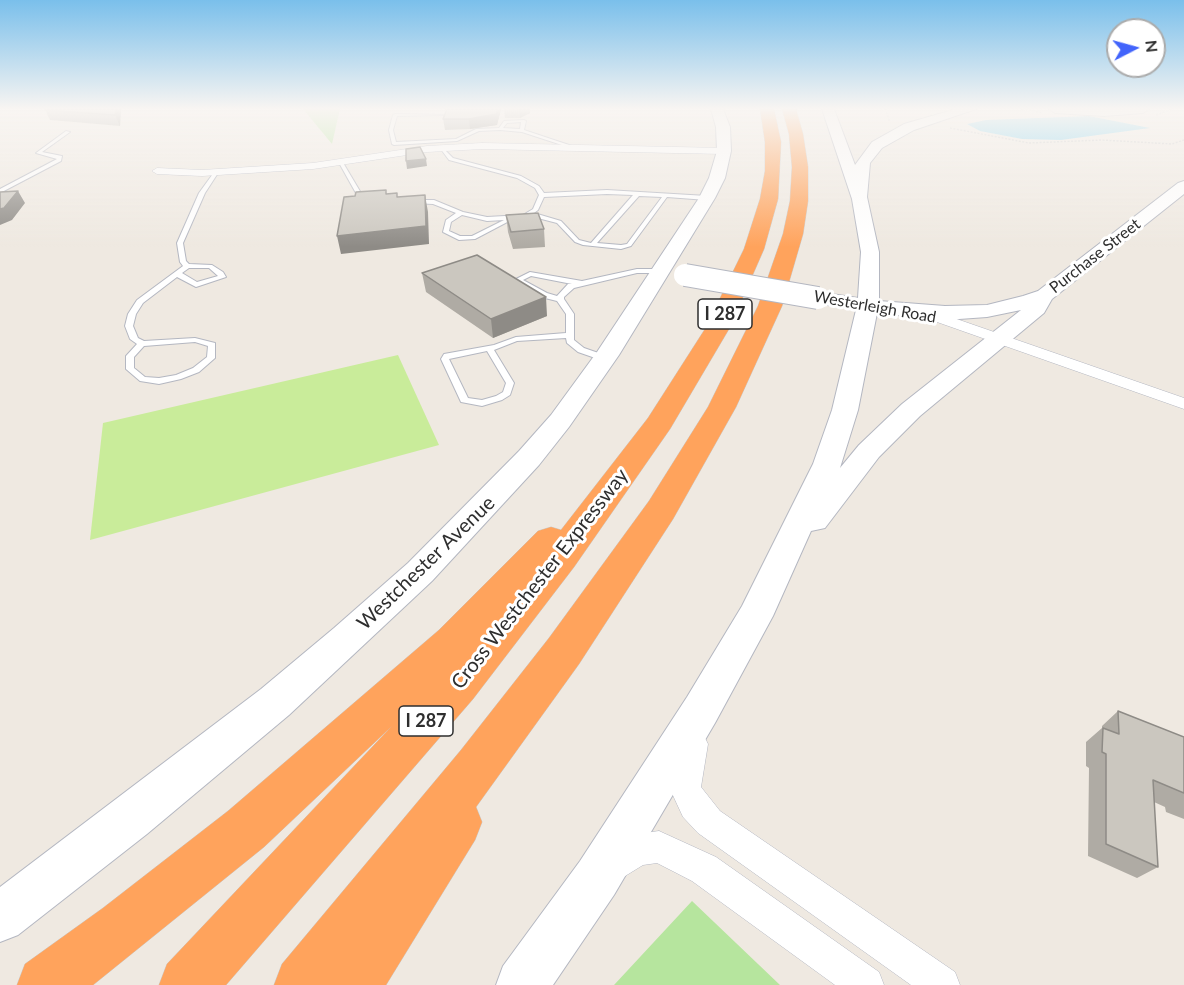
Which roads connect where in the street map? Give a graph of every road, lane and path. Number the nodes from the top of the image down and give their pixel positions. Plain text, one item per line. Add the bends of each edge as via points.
1 (49, 155) edge
2 (391, 155) edge
3 (448, 155) edge
4 (723, 155) edge
5 (768, 155) edge
6 (773, 155) edge
7 (799, 155) edge
8 (810, 155) edge
9 (839, 155) edge
10 (868, 155) edge
11 (340, 162) junction
12 (157, 171) dead end
13 (773, 171) junction
14 (215, 173) junction
15 (1184, 186) edge
16 (800, 187) junction
17 (0, 190) edge
18 (638, 193) junction
19 (542, 195) junction
20 (666, 195) junction
21 (378, 198) edge
22 (708, 198) junction
23 (860, 199) junction
24 (404, 200) edge
25 (461, 213) junction
26 (529, 214) junction
27 (510, 219) junction
28 (592, 245) junction
29 (187, 266) junction
30 (673, 273) junction
31 (178, 274) junction
32 (580, 283) junction
33 (1045, 296) junction
34 (560, 299) junction
35 (868, 306) junction
36 (925, 313) junction
37 (568, 334) junction
38 (998, 339) junction
39 (141, 344) junction
40 (489, 348) junction
41 (604, 358) junction
42 (1184, 404) edge
43 (647, 442) junction
44 (781, 562) junction
45 (564, 651) junction
46 (701, 710) junction
47 (597, 878) junction
48 (0, 917) edge
49 (46, 985) edge
50 (188, 985) edge
51 (303, 985) edge
52 (353, 985) edge
53 (522, 985) edge
54 (866, 985) edge
55 (942, 985) edge

1 - 17 lane via 60,157
2 - 11 street
3 - 19 lane via 525,179
4 - 22 main road, Westchester Avenue
5 - 13 highway
6 - 13 highway, Cross Westchester Expressway / I 287
7 - 16 highway, I 287
8 - 16 highway
9 - 23 main road
10 - 23 main road via 861,170
11 - 14 street
11 - 21 lane via 359,194
12 - 14 street
13 - 43 highway, Cross Westchester Expressway / I 287 via 763,222 736,291 697,365
14 - 29 lane via 180,243
15 - 33 main road, Purchase Street
16 - 45 highway, I 287 via 786,261 739,374 675,487
18 - 19 lane
18 - 20 lane
18 - 28 lane
19 - 26 lane via 539,205
20 - 22 lane
20 - 28 lane via 629,245
22 - 30 main road, Westchester Avenue
23 - 35 main road via 870,252
24 - 25 lane via 434,202
25 - 27 lane
25 - 27 lane via 448,221 446,232 459,238 490,232
26 - 27 lane
26 - 28 lane via 559,222 577,241
29 - 31 lane
29 - 31 lane via 210,266 222,277 196,285
30 - 32 lane via 638,271
30 - 35 main road, Westerleigh Road, bridge
30 - 41 main road, Westchester Avenue
31 - 39 lane via 140,302 132,314 129,326 134,339
32 - 34 lane via 571,286
32 - 34 lane via 530,274 518,280
33 - 36 main road, Purchase Street via 987,311
33 - 38 main road
34 - 37 lane via 570,314
35 - 36 main road, Westerleigh Road
35 - 44 main road via 854,375 827,464
36 - 38 street, Westerleigh Road
37 - 40 lane via 516,339
37 - 41 lane via 580,350
38 - 42 street, Westerleigh Road
38 - 44 main road via 911,410 869,451
39 - 39 lane via 195,340 212,345 212,358 177,377 159,381 143,378 130,369 130,356
40 - 40 lane via 445,359 464,400 482,403 507,393 510,383
41 - 48 main road, Westchester Avenue via 561,421 420,572 275,702
43 - 49 highway via 453,642 360,728 237,836
43 - 50 highway, Cross Westchester Expressway / I 287 via 458,685
44 - 46 main road
45 - 51 highway, I 287 via 478,766
45 - 52 highway
46 - 47 main road
46 - 55 street via 686,770 685,789 694,806 709,822
47 - 53 main road
47 - 54 street via 637,850 659,847 704,869

